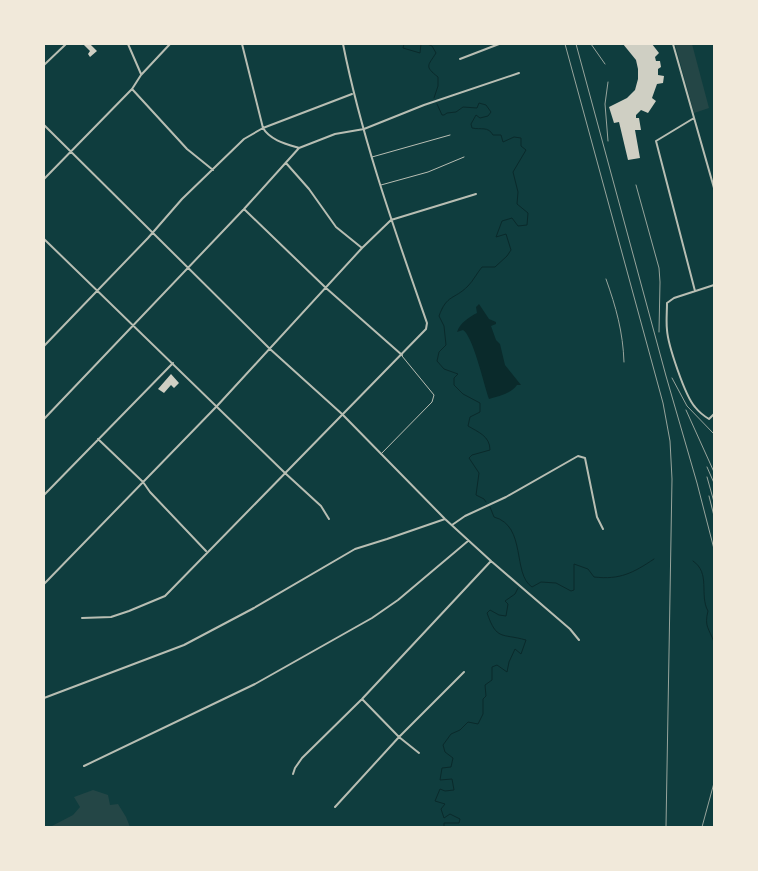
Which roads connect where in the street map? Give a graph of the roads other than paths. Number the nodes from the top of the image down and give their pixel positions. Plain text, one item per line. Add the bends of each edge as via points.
1 (66, 44) edge
2 (128, 44) edge
3 (170, 44) edge
4 (242, 44) edge
5 (342, 44) edge
6 (499, 44) edge
7 (673, 44) edge
8 (460, 59) dead end
9 (44, 65) edge
10 (519, 73) dead end
11 (141, 75) junction
12 (132, 89) junction
13 (353, 94) junction
14 (694, 118) junction
15 (44, 125) edge
16 (263, 128) junction
17 (364, 129) junction
18 (450, 135) dead end
19 (299, 148) junction
20 (71, 151) junction
21 (372, 157) junction
22 (464, 157) dead end
23 (286, 162) junction
24 (213, 170) junction
25 (44, 179) edge
26 (380, 185) junction
27 (714, 188) edge
28 (476, 194) dead end
29 (244, 209) junction
30 (390, 220) junction
31 (153, 232) junction
32 (44, 239) edge
33 (362, 248) junction
34 (188, 267) junction
35 (714, 285) edge
36 (326, 288) junction
37 (97, 290) junction
38 (695, 291) junction
39 (132, 325) junction
40 (44, 346) edge
41 (270, 349) junction
42 (402, 355) junction
43 (173, 363) junction
44 (217, 406) junction
45 (342, 414) junction
46 (714, 414) edge
47 (44, 419) edge
48 (98, 439) junction
49 (381, 454) junction
50 (285, 474) junction
51 (143, 482) junction
52 (44, 495) edge
53 (329, 519) dead end
54 (445, 519) junction
55 (452, 525) junction
56 (603, 529) dead end
57 (469, 540) junction
58 (206, 552) junction
59 (491, 561) junction
60 (44, 584) edge
61 (82, 618) dead end
62 (579, 640) dead end
63 (464, 672) dead end
64 (44, 698) edge
65 (362, 699) junction
66 (399, 737) junction
67 (419, 753) dead end
68 (84, 766) dead end
69 (293, 774) dead end
70 (335, 807) dead end

1 - 9 street
2 - 11 street
3 - 11 street
4 - 16 street
5 - 13 street
6 - 8 street
7 - 14 street
10 - 17 street
11 - 12 street
12 - 20 street
12 - 24 street via 187,149
13 - 16 street
13 - 17 street
14 - 27 street
14 - 38 street via 656,141
15 - 20 street
16 - 19 street via 277,140
16 - 24 street via 244,139
17 - 19 street via 334,134
17 - 21 street
18 - 21 lane
19 - 23 street
20 - 25 street
20 - 31 street
21 - 26 street
22 - 26 lane via 428,172
23 - 29 street
23 - 33 street via 336,227
24 - 31 street
26 - 30 street
28 - 30 street
29 - 34 street
29 - 36 street
30 - 33 street
30 - 42 street via 427,323 426,329
31 - 34 street
31 - 37 street
32 - 37 street
33 - 36 street
34 - 39 street
34 - 41 street
35 - 38 street
36 - 41 street
36 - 42 street
37 - 39 street
37 - 40 street
38 - 46 street via 668,303 667,332 693,406 709,419
39 - 43 street
39 - 47 street
41 - 44 street
41 - 45 street
42 - 45 street
42 - 49 lane via 434,395 432,402
43 - 44 street
43 - 48 street
44 - 50 street
44 - 51 street
45 - 49 street
45 - 50 street
48 - 51 street
48 - 52 street
49 - 54 street
50 - 53 street via 321,506
50 - 58 street
51 - 58 street
51 - 60 street
54 - 55 street
54 - 64 street via 355,549 184,645
55 - 56 street via 578,456 585,458 597,517
55 - 57 street
57 - 59 street
57 - 68 street via 372,618 254,684
58 - 61 street via 165,596 111,616
59 - 62 street
59 - 65 street
63 - 66 street
65 - 66 street
65 - 69 street via 302,758
66 - 67 street
66 - 70 street

